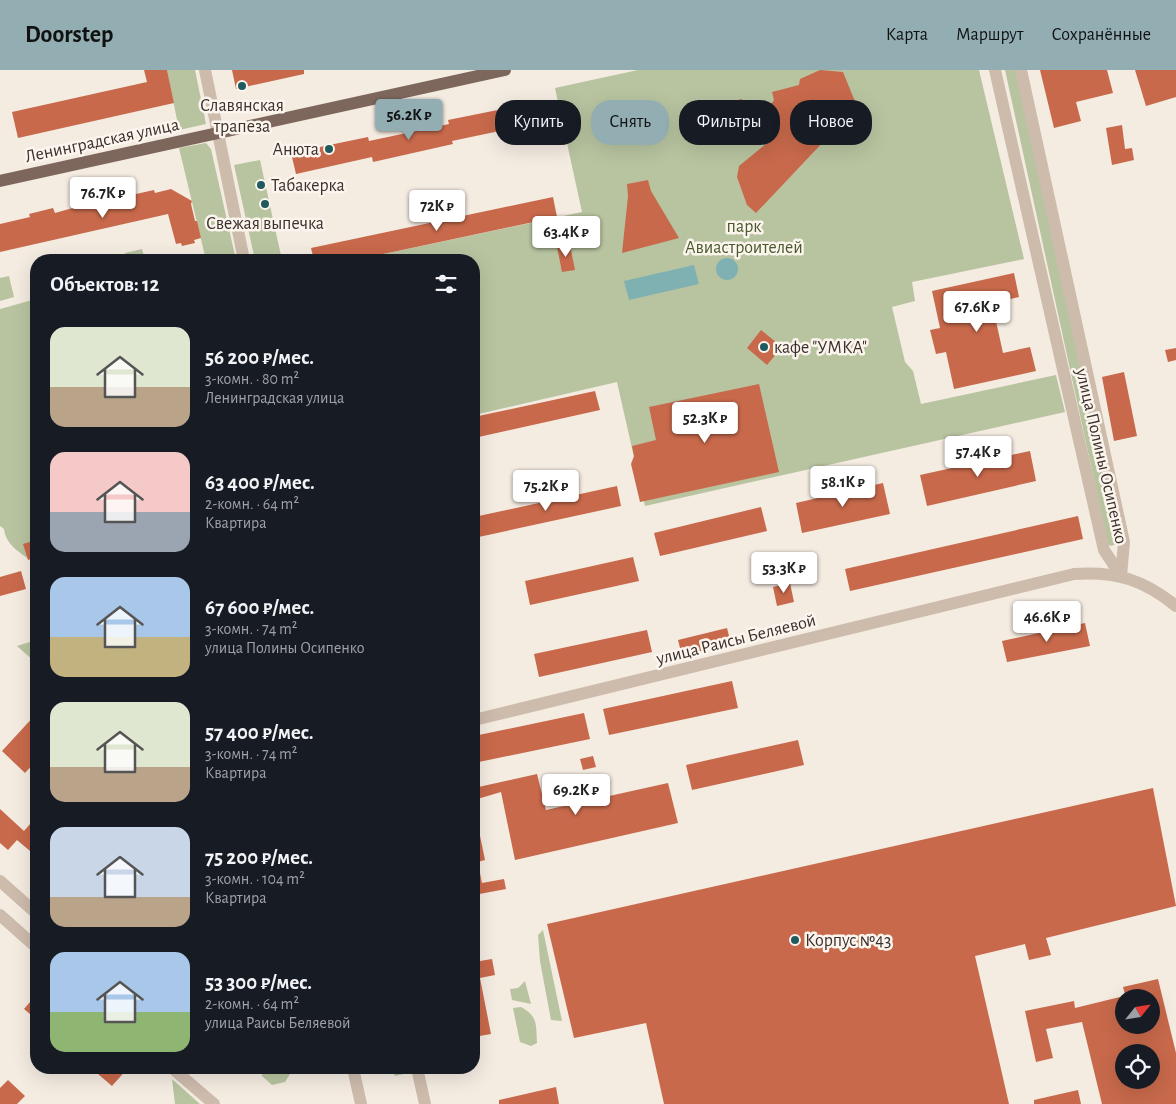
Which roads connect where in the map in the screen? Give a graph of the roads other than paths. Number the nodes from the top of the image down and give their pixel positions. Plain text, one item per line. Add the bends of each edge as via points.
1 (205, 70) edge
2 (505, 70) edge
3 (995, 70) edge
4 (1021, 70) edge
5 (217, 133) junction
6 (0, 181) edge
7 (243, 254) edge
8 (1121, 576) junction
9 (1176, 606) edge
10 (480, 719) edge
11 (0, 881) edge
12 (30, 908) edge
13 (0, 915) edge
14 (30, 942) edge
15 (179, 1074) edge
16 (354, 1074) edge
17 (418, 1074) edge
18 (214, 1104) edge
19 (361, 1104) edge
20 (423, 1104) edge

1 - 5 street
2 - 5 main road, Ленинградская улица
3 - 8 street, улица Полины Осипенко via 1104,550
4 - 8 street, улица Полины Осипенко via 1124,542
5 - 6 main road, Ленинградская улица
5 - 7 street
8 - 9 street, улица Раисы Беляевой via 1143,584
8 - 10 street, улица Раисы Беляевой via 1100,572 1074,574
11 - 12 street
13 - 14 street
15 - 18 street
16 - 19 street
17 - 20 street

